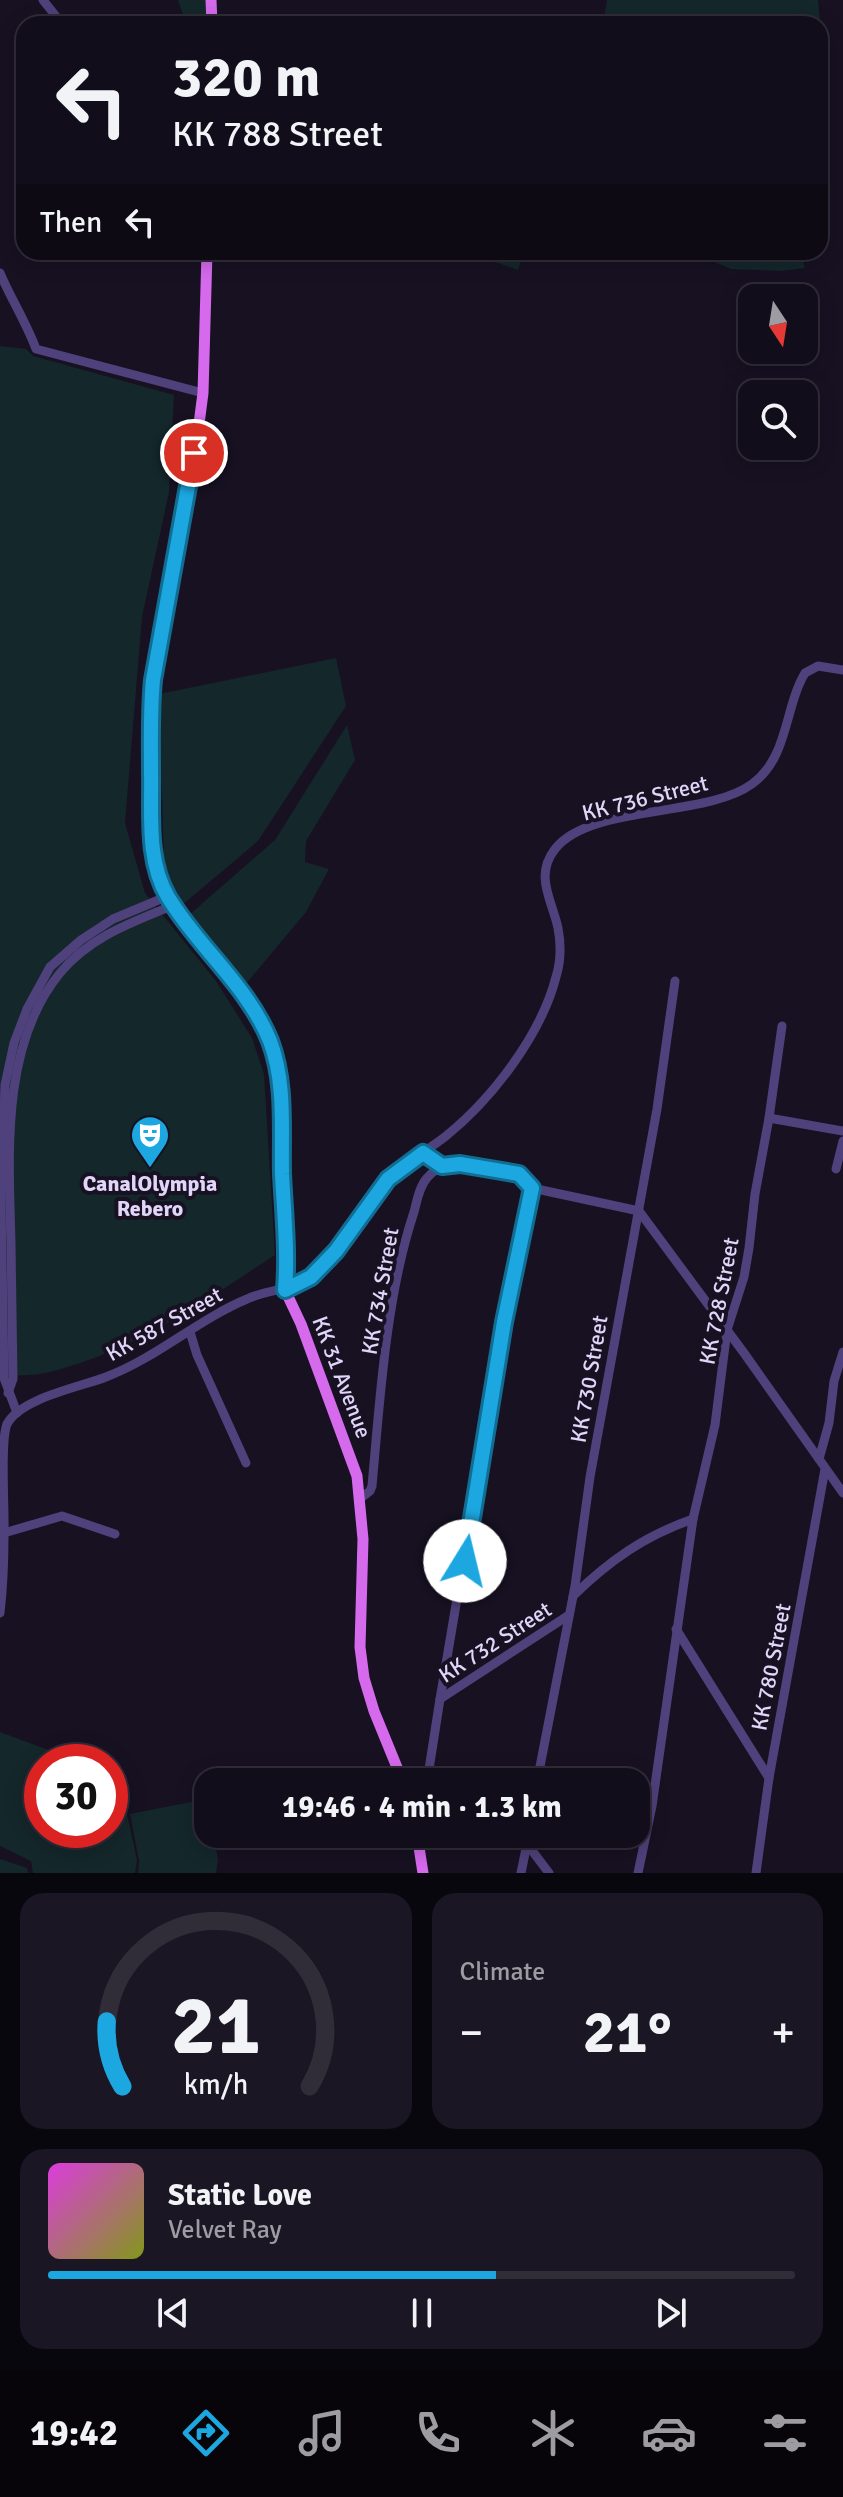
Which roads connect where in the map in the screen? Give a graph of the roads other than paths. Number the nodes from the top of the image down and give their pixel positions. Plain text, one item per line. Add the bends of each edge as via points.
1 (43, 0) edge
2 (56, 16) edge
3 (207, 260) edge
4 (0, 273) edge
5 (203, 393) junction
6 (843, 670) edge
7 (171, 900) junction
8 (675, 981) dead end
9 (782, 1026) dead end
10 (769, 1118) junction
11 (843, 1131) edge
12 (843, 1141) edge
13 (423, 1153) junction
14 (442, 1166) junction
15 (836, 1169) dead end
16 (532, 1188) junction
17 (639, 1211) junction
18 (285, 1290) junction
19 (727, 1330) junction
20 (190, 1332) junction
21 (843, 1352) edge
22 (4, 1392) edge
23 (17, 1413) junction
24 (819, 1459) junction
25 (246, 1463) dead end
26 (825, 1469) junction
27 (843, 1493) edge
28 (361, 1498) junction
29 (693, 1519) junction
30 (4, 1533) junction
31 (115, 1534) dead end
32 (573, 1596) junction
33 (0, 1613) edge
34 (569, 1615) junction
35 (676, 1629) junction
36 (440, 1699) junction
37 (397, 1768) edge
38 (429, 1768) edge
39 (540, 1768) edge
40 (769, 1778) junction
41 (419, 1848) edge
42 (526, 1848) edge
43 (534, 1848) edge
44 (423, 1873) edge
45 (521, 1873) edge
46 (549, 1873) edge
47 (638, 1873) edge
48 (756, 1873) edge

1 - 2 street
3 - 5 main road, KK 31 Avenue
4 - 5 street via 36,349
5 - 7 main road, KK 31 Avenue via 151,705 156,870
6 - 13 street, KK 736 Street via 818,666 805,673 780,748 752,784 720,798 595,826 560,844 545,867 560,950 546,1005 491,1093
7 - 18 main road, KK 31 Avenue via 254,1013 277,1065
7 - 22 street via 74,958 50,988 24,1044 13,1087 13,1379
8 - 17 street, KK 730 Street
9 - 10 street, KK 728 Street
10 - 11 street
10 - 19 street, KK 728 Street via 744,1277
12 - 15 street
13 - 14 street
13 - 18 street, KK 736 Street via 388,1179 311,1277
14 - 16 street via 510,1172
14 - 28 street, KK 734 Street via 423,1183 401,1259 372,1486
16 - 17 street
16 - 36 street, KK 732 Street
17 - 19 street
17 - 32 street, KK 730 Street
18 - 20 street, KK 587 Street via 247,1298
18 - 28 main road, KK 31 Avenue via 342,1434
19 - 24 street
19 - 29 street, KK 728 Street via 715,1425
20 - 23 street, KK 587 Street via 144,1361
20 - 25 street
21 - 24 street
22 - 23 street
23 - 30 street via 6,1426
24 - 26 street
26 - 27 street
26 - 40 street, KK 780 Street
28 - 37 main road, KK 31 Avenue via 364,1678
29 - 32 street, KK 732 Street via 626,1550
29 - 35 street, KK 728 Street
30 - 31 street via 62,1516
30 - 33 street
32 - 34 street, KK 730 Street
34 - 36 street, KK 732 Street
34 - 39 street, KK 730 Street
35 - 40 street
35 - 47 street, KK 728 Street
36 - 38 street, KK 732 Street
40 - 48 street, KK 780 Street
41 - 44 main road
42 - 45 street
43 - 46 street

